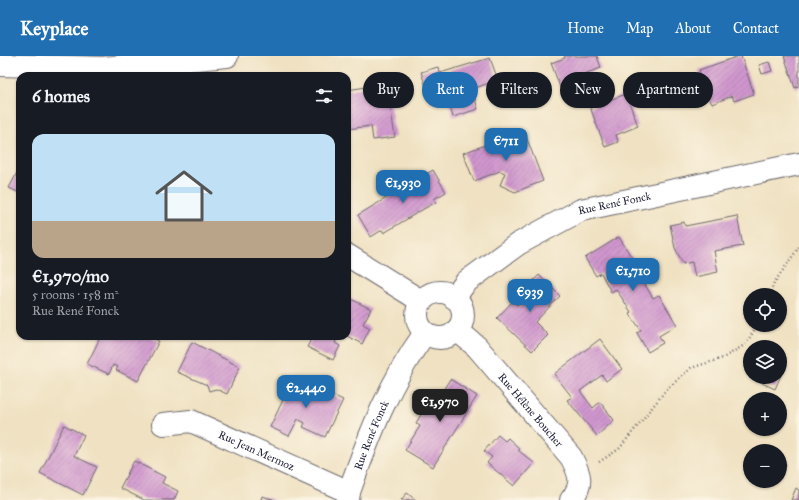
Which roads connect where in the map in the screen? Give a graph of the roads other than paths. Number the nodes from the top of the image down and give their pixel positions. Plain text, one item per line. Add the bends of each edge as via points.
1 (227, 56) edge
2 (0, 65) edge
3 (799, 164) edge
4 (351, 257) edge
5 (454, 298) junction
6 (422, 301) junction
7 (457, 330) junction
8 (425, 333) junction
9 (163, 424) dead end
10 (348, 496) edge
11 (572, 500) edge

1 - 2 street via 103,68
3 - 5 street, Rue René Fonck via 581,210 518,244 466,282
4 - 6 street
5 - 6 street via 441,292 434,293
5 - 7 street via 460,305 462,314
6 - 8 street via 417,312 419,324
7 - 8 street via 442,338
7 - 11 street, Rue Hélène Boucher via 486,358 571,458 580,474 578,492
8 - 10 street, Rue René Fonck via 407,358 371,432
9 - 10 street, Rue Jean Mermoz via 191,421

